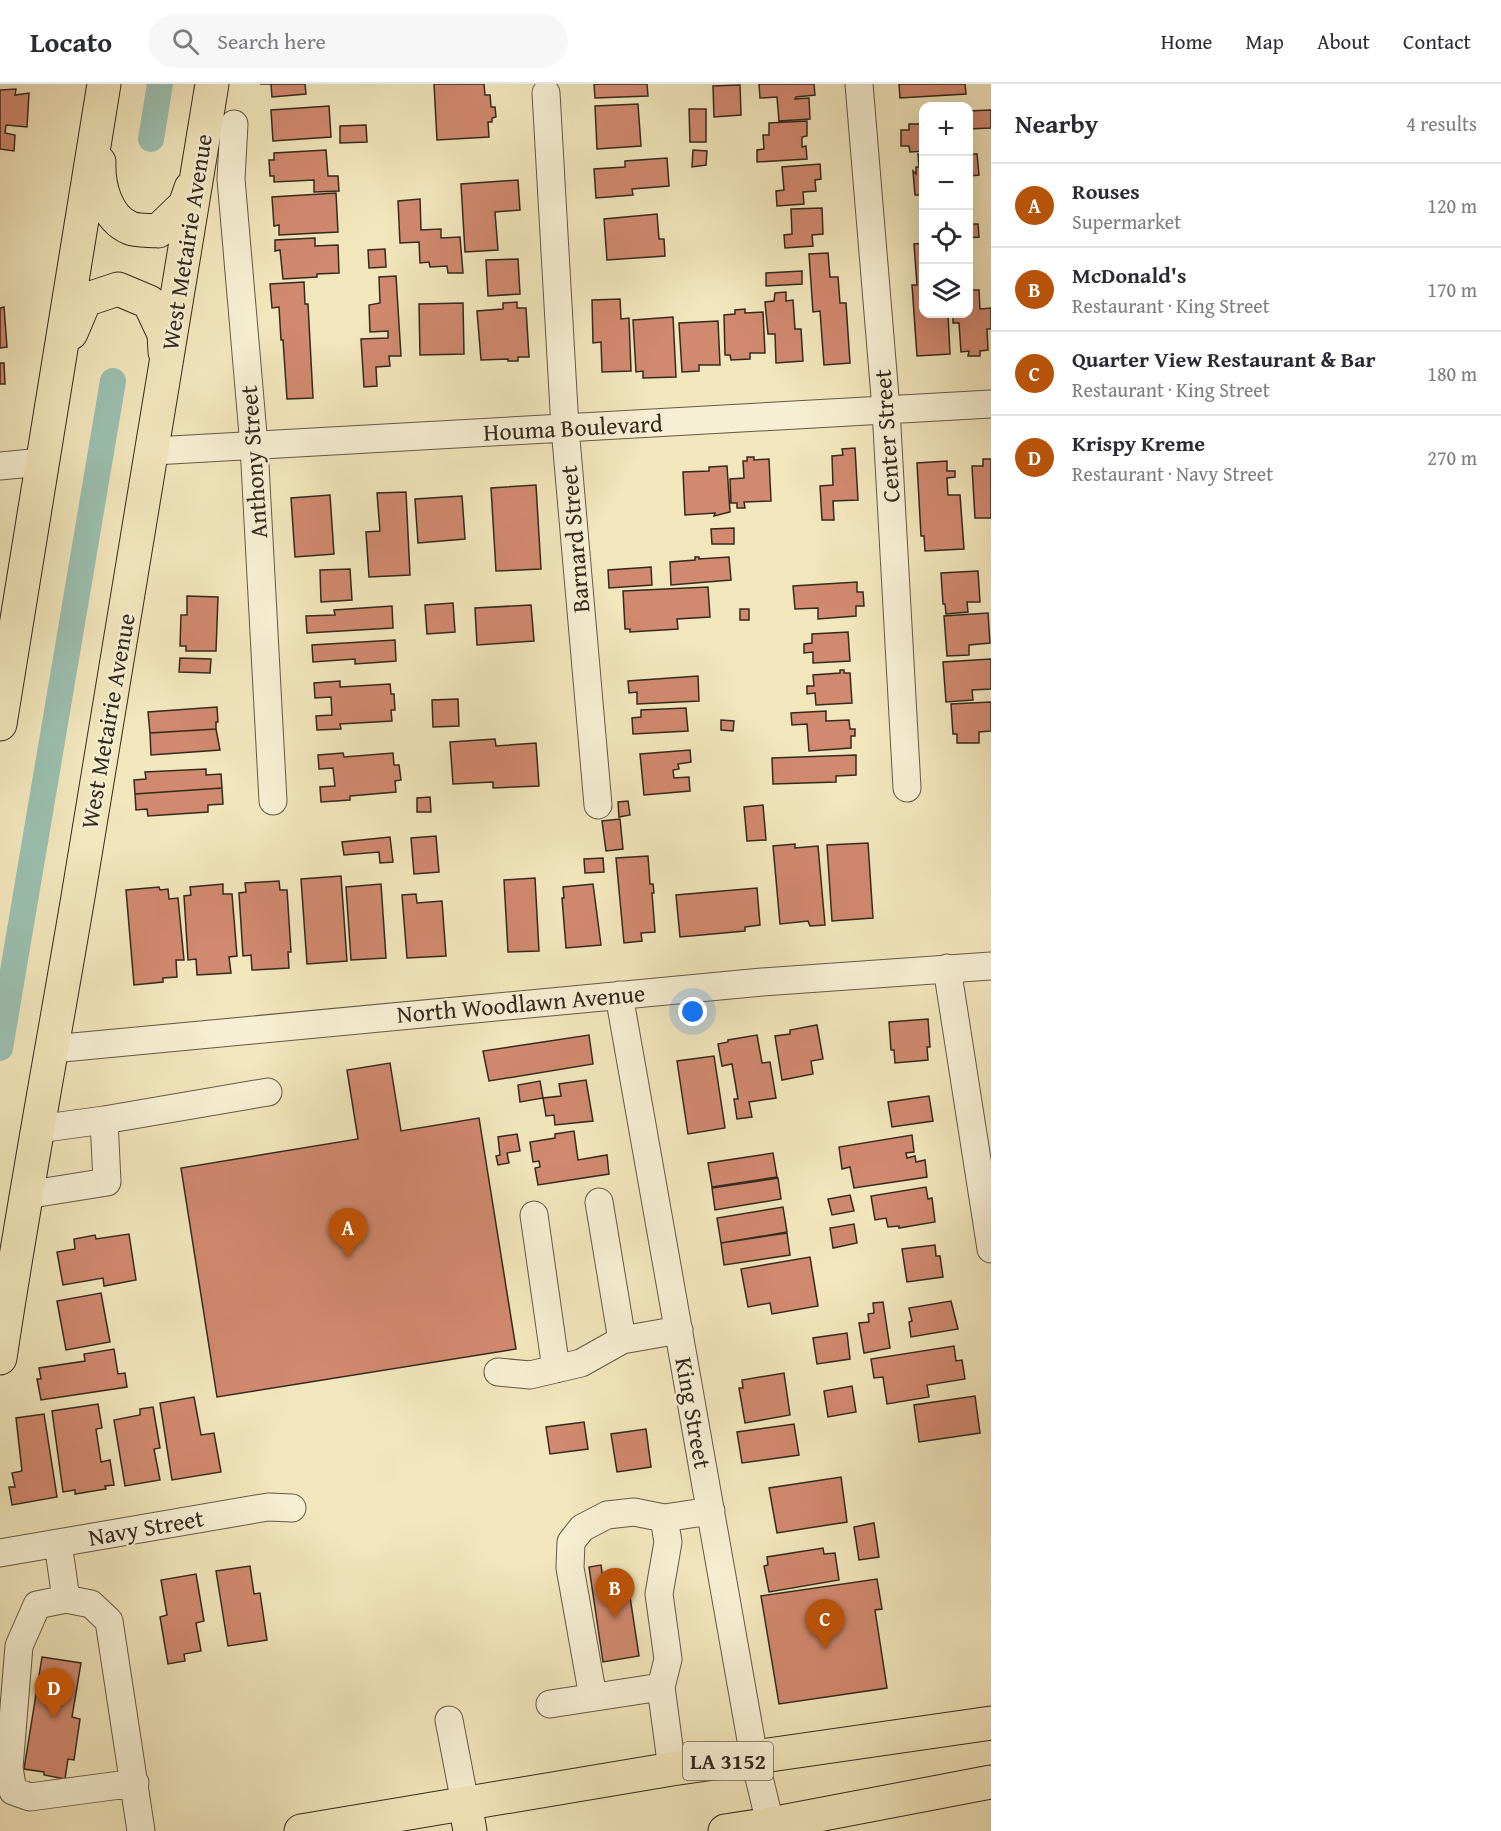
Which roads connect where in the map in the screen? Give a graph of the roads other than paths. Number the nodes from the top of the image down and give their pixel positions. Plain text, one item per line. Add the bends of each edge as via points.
1 (212, 84) edge
2 (859, 84) edge
3 (546, 93) dead end
4 (102, 98) edge
5 (234, 124) dead end
6 (199, 165) junction
7 (56, 372) junction
8 (166, 378) junction
9 (991, 404) edge
10 (886, 409) junction
11 (565, 429) junction
12 (254, 446) junction
13 (154, 451) junction
14 (41, 462) junction
15 (0, 466) edge
16 (0, 724) edge
17 (907, 788) dead end
18 (273, 801) dead end
19 (598, 805) dead end
20 (991, 966) edge
21 (947, 968) junction
22 (619, 995) junction
23 (52, 1049) junction
24 (268, 1092) dead end
25 (104, 1120) junction
26 (38, 1129) junction
27 (26, 1195) junction
28 (599, 1202) dead end
29 (534, 1215) dead end
30 (991, 1249) edge
31 (679, 1330) junction
32 (622, 1340) junction
33 (0, 1358) edge
34 (556, 1369) junction
35 (498, 1372) dead end
36 (292, 1508) dead end
37 (711, 1511) junction
38 (664, 1518) junction
39 (58, 1543) junction
40 (0, 1553) edge
41 (66, 1599) junction
42 (8, 1679) edge
43 (661, 1687) junction
44 (593, 1698) junction
45 (550, 1704) dead end
46 (449, 1720) dead end
47 (991, 1723) edge
48 (754, 1757) junction
49 (672, 1769) junction
50 (991, 1782) edge
51 (135, 1783) junction
52 (468, 1817) edge
53 (771, 1828) edge
54 (141, 1831) edge
55 (301, 1831) edge
56 (725, 1831) edge

1 - 6 main road, West Metairie Avenue
2 - 10 street, Center Street
3 - 11 street, Barnard Street
4 - 6 main road via 99,173 110,213 130,228 158,231 185,205
4 - 7 main road
5 - 12 street, Anthony Street via 231,179
6 - 8 main road, West Metairie Avenue
7 - 8 main road via 85,300 118,289 149,302 164,334
7 - 14 main road
8 - 13 main road, West Metairie Avenue
9 - 10 street, Houma Boulevard
10 - 11 street, Houma Boulevard
10 - 17 street, Center Street
11 - 12 street, Houma Boulevard
11 - 19 street, Barnard Street
12 - 13 street, Houma Boulevard
12 - 18 street, Anthony Street
13 - 23 main road, West Metairie Avenue
14 - 15 street
14 - 16 main road
20 - 21 street, North Woodlawn Avenue
21 - 22 street, North Woodlawn Avenue
21 - 30 street
22 - 23 street, North Woodlawn Avenue
22 - 31 street, King Street
23 - 26 main road, West Metairie Avenue
24 - 25 street
25 - 26 street
25 - 27 street via 107,1182
26 - 27 main road, West Metairie Avenue
27 - 33 main road, West Metairie Avenue
28 - 32 street
29 - 34 street
31 - 32 street
31 - 37 street, King Street
32 - 34 street via 581,1363
34 - 35 street via 530,1375
36 - 39 street, Navy Street via 268,1507
37 - 38 street
37 - 48 street, King Street
38 - 43 street via 668,1542 659,1594 668,1659
38 - 44 street via 634,1512 607,1515 582,1528 571,1542 570,1568
39 - 40 street, Navy Street
39 - 41 street
41 - 42 street via 37,1605
41 - 51 street via 91,1604 110,1621
42 - 51 street via 13,1791 30,1797
43 - 44 street
43 - 49 street
44 - 45 street
46 - 52 street
47 - 48 main road, LA 3152
48 - 49 main road, LA 3152
48 - 53 street, King Street
49 - 52 main road, LA 3152
50 - 53 main road
51 - 54 street
52 - 55 main road, LA 3152
53 - 56 main road

